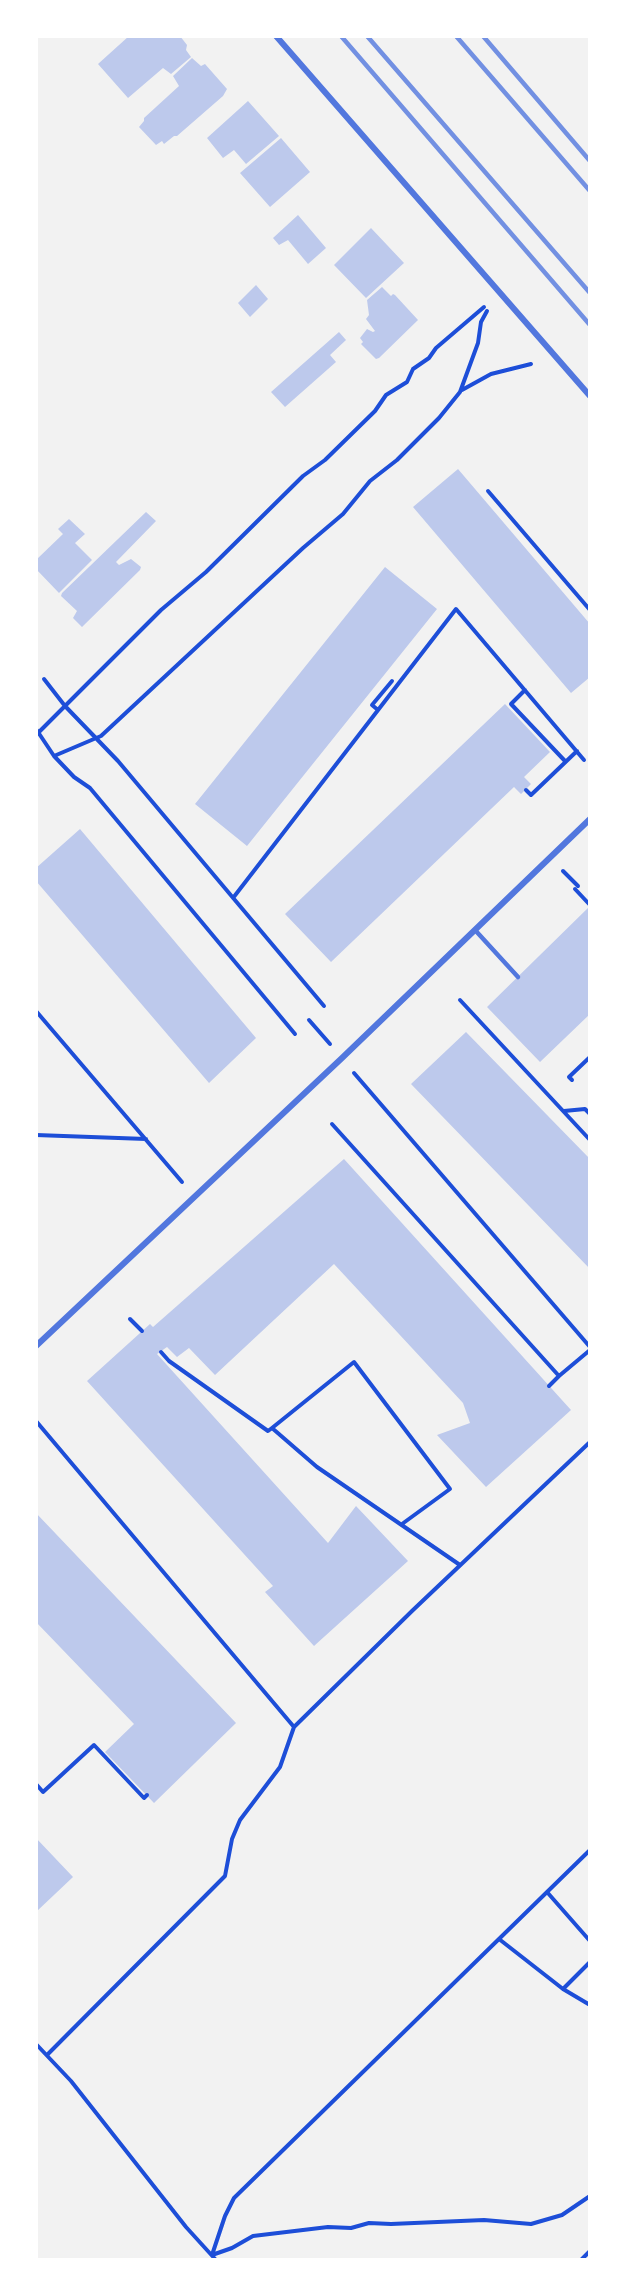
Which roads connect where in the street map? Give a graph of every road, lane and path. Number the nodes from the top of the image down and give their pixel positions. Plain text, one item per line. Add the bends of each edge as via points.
1 (276, 36) edge
2 (531, 364) dead end
3 (461, 390) junction
4 (590, 396) edge
5 (488, 491) dead end
6 (590, 610) edge
7 (44, 679) dead end
8 (392, 681) dead end
9 (525, 690) junction
10 (65, 706) junction
11 (378, 710) junction
12 (37, 732) edge
13 (95, 738) junction
14 (577, 751) junction
15 (54, 756) junction
16 (584, 760) dead end
17 (565, 761) junction
18 (526, 790) dead end
19 (590, 819) edge
20 (575, 889) dead end
21 (233, 897) junction
22 (590, 905) edge
23 (475, 930) junction
24 (518, 976) dead end
25 (460, 1000) dead end
26 (324, 1006) dead end
27 (36, 1011) edge
28 (309, 1020) dead end
29 (295, 1034) dead end
30 (590, 1057) edge
31 (342, 1058) junction
32 (572, 1080) dead end
33 (563, 1112) junction
34 (590, 1114) edge
35 (332, 1124) dead end
36 (36, 1135) edge
37 (146, 1139) junction
38 (590, 1140) edge
39 (195, 1197) junction
40 (130, 1319) dead end
41 (142, 1331) dead end
42 (36, 1346) edge
43 (590, 1348) edge
44 (161, 1352) dead end
45 (560, 1376) junction
46 (549, 1386) dead end
47 (36, 1421) edge
48 (272, 1428) junction
49 (590, 1442) edge
50 (402, 1524) junction
51 (460, 1565) junction
52 (294, 1727) junction
53 (36, 1784) edge
54 (147, 1796) dead end
55 (590, 1850) edge
56 (547, 1892) junction
57 (499, 1939) junction
58 (590, 1941) edge
59 (590, 1962) edge
60 (563, 1989) junction
61 (590, 2005) edge
62 (36, 2044) edge
63 (47, 2055) junction
64 (590, 2196) edge
65 (590, 2251) edge
66 (212, 2255) junction
67 (216, 2260) edge
68 (581, 2260) edge

1 - 4 street
2 - 3 path via 491,374
3 - 10 path via 486,309 413,369 407,382 386,394 375,411 325,460 160,610
3 - 13 path via 439,418 370,481 343,514
5 - 6 path
7 - 10 path
8 - 11 path via 372,705
9 - 11 path via 456,609
9 - 14 path
9 - 17 path via 511,704
10 - 12 path
10 - 13 path
11 - 21 path
12 - 15 path
13 - 15 path
13 - 21 path
14 - 16 path
14 - 17 path
15 - 29 path via 90,788
17 - 18 path via 531,795
19 - 23 street
20 - 22 path
21 - 26 path
23 - 24 lane
23 - 31 street
25 - 33 path
27 - 37 path
28 - 31 path
30 - 32 path via 569,1077
31 - 39 street
31 - 43 path
33 - 34 path via 585,1109
33 - 38 path
35 - 45 path
36 - 37 path
37 - 39 path
39 - 42 street
40 - 41 path
43 - 45 path
44 - 48 path via 268,1431
45 - 46 path
47 - 52 path
48 - 50 path via 317,1467
48 - 50 path via 354,1362 450,1489
49 - 51 path
50 - 51 path
51 - 52 path
52 - 63 path via 280,1767 240,1820 225,1876
53 - 54 path via 43,1792 94,1745 144,1798
55 - 56 path
56 - 57 path
56 - 58 path
57 - 60 path
57 - 66 path via 234,2198
59 - 60 path
60 - 61 path
62 - 63 path
63 - 66 path
64 - 66 path via 562,2215 531,2224 369,2223 253,2236
65 - 68 path
66 - 67 path

